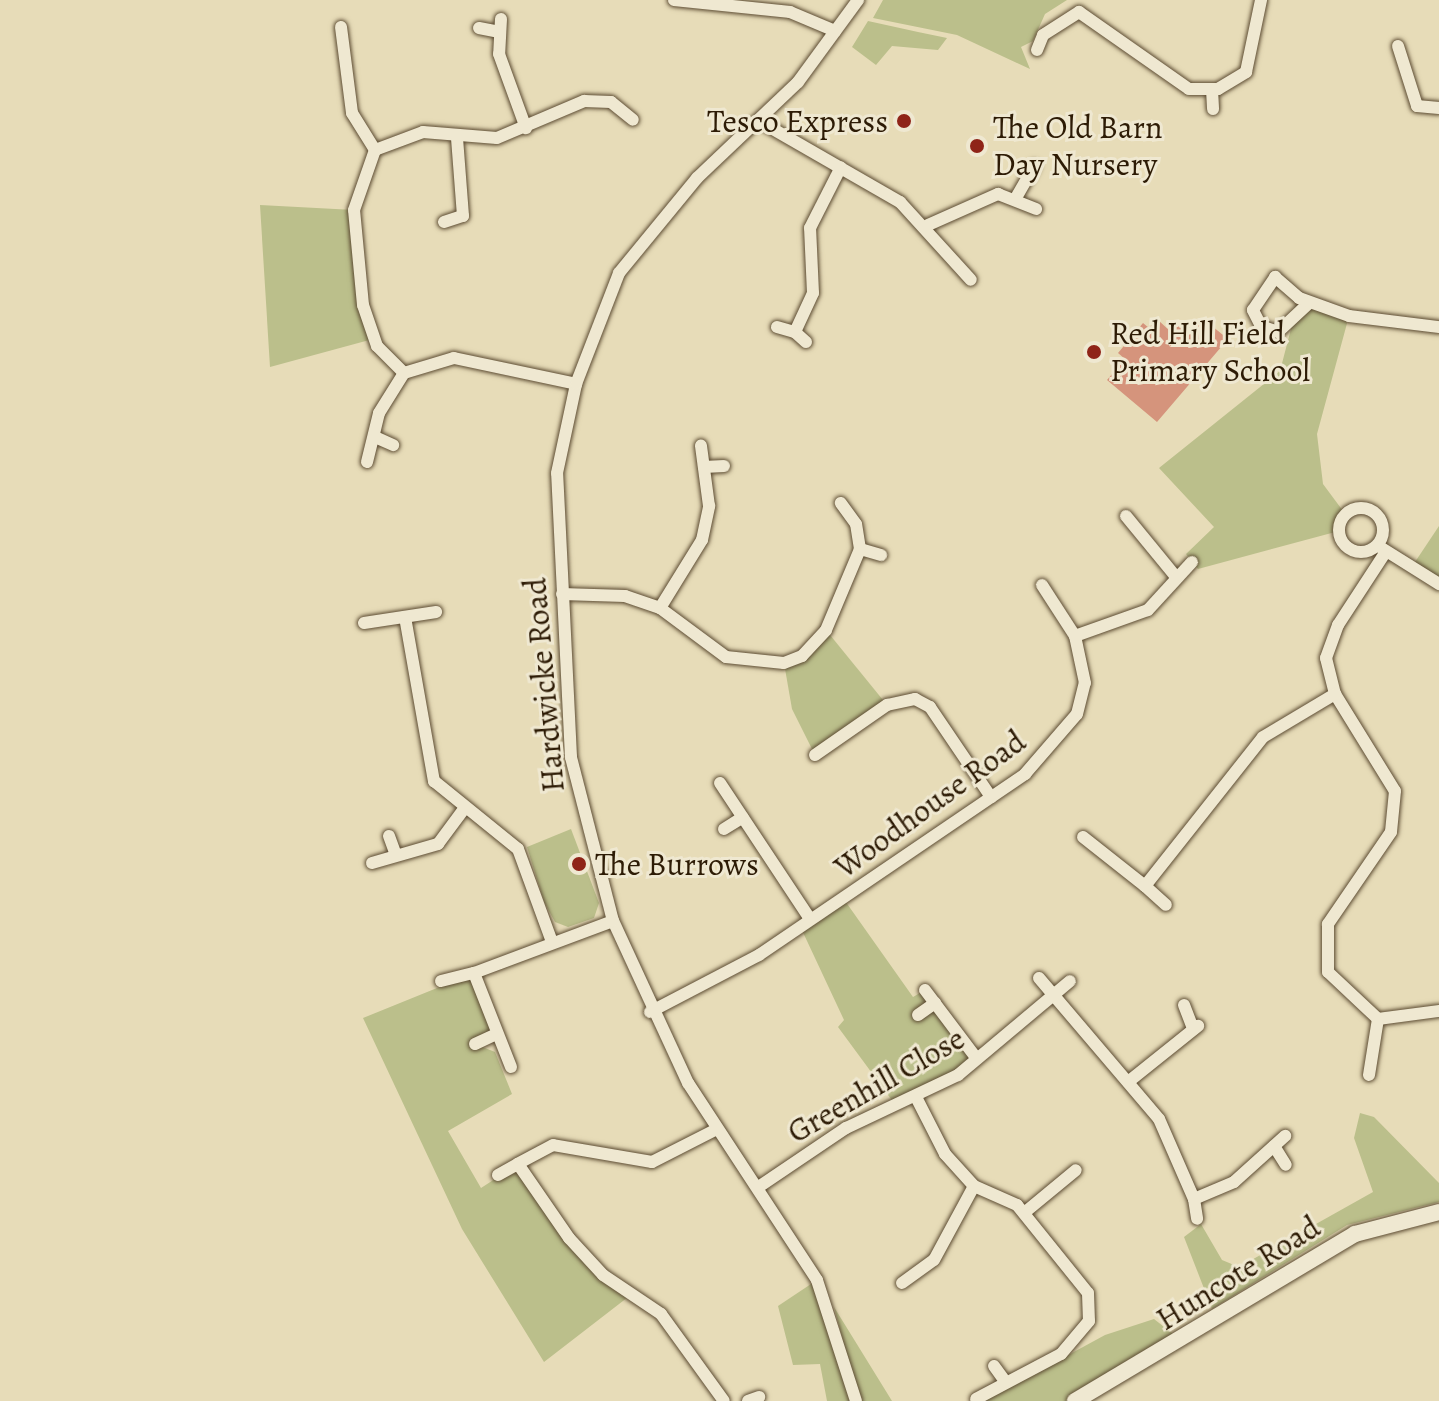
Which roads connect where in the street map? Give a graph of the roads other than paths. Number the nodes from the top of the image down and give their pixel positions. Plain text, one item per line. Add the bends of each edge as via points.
1 (674, 0) edge
2 (858, 0) edge
3 (1261, 0) edge
4 (1081, 6) edge
5 (341, 27) dead end
6 (479, 28) dead end
7 (835, 31) junction
8 (1398, 46) dead end
9 (1037, 50) dead end
10 (1212, 89) junction
11 (1417, 106) junction
12 (1439, 108) edge
13 (1213, 109) dead end
14 (1403, 114) dead end
15 (633, 120) dead end
16 (759, 121) junction
17 (526, 128) junction
18 (457, 138) junction
19 (375, 150) junction
20 (841, 167) junction
21 (1034, 167) dead end
22 (1017, 196) junction
23 (1036, 209) dead end
24 (444, 222) dead end
25 (928, 225) junction
26 (971, 280) dead end
27 (1309, 303) junction
28 (777, 327) dead end
29 (797, 327) junction
30 (1439, 327) edge
31 (806, 342) dead end
32 (404, 373) junction
33 (576, 384) junction
34 (375, 437) junction
35 (393, 445) dead end
36 (701, 446) dead end
37 (367, 462) dead end
38 (724, 466) dead end
39 (704, 467) junction
40 (841, 503) dead end
41 (1126, 516) dead end
42 (860, 549) junction
43 (881, 555) dead end
44 (1192, 562) dead end
45 (1177, 578) junction
46 (1439, 584) edge
47 (1042, 585) dead end
48 (562, 594) junction
49 (660, 608) junction
50 (436, 612) dead end
51 (405, 617) junction
52 (364, 623) dead end
53 (1075, 636) junction
54 (1335, 694) junction
55 (815, 755) dead end
56 (720, 783) dead end
57 (991, 797) junction
58 (464, 809) junction
59 (743, 817) junction
60 (724, 829) dead end
61 (389, 836) dead end
62 (1083, 837) dead end
63 (396, 855) junction
64 (372, 863) dead end
65 (1145, 886) junction
66 (1166, 905) dead end
67 (810, 919) junction
68 (613, 921) junction
69 (552, 942) junction
70 (474, 973) junction
71 (1039, 978) dead end
72 (441, 981) dead end
73 (1070, 981) dead end
74 (925, 990) dead end
75 (1053, 995) junction
76 (935, 1003) junction
77 (1184, 1005) dead end
78 (1439, 1011) edge
79 (650, 1012) junction
80 (918, 1015) dead end
81 (1378, 1019) junction
82 (494, 1035) junction
83 (475, 1044) dead end
84 (977, 1059) junction
85 (511, 1067) dead end
86 (1369, 1075) dead end
87 (1128, 1082) junction
88 (916, 1097) junction
89 (717, 1129) junction
90 (1285, 1136) dead end
91 (1274, 1146) junction
92 (518, 1164) junction
93 (1286, 1165) dead end
94 (1076, 1170) dead end
95 (498, 1175) dead end
96 (760, 1186) junction
97 (974, 1186) junction
98 (1194, 1199) junction
99 (1439, 1212) edge
100 (1024, 1213) junction
101 (1197, 1219) dead end
102 (902, 1283) dead end
103 (994, 1366) dead end
104 (1005, 1381) junction
105 (976, 1399) dead end
106 (724, 1401) edge
107 (856, 1401) edge
108 (1075, 1401) edge

1 - 7 street via 790,12
2 - 7 street, Hardwicke Road
3 - 10 street via 1246,72
4 - 9 street via 1043,35
4 - 10 street via 1189,89
5 - 19 street via 352,113
6 - 17 street via 501,25 499,54
7 - 16 street, Hardwicke Road
8 - 11 street
10 - 13 street
11 - 12 street
11 - 14 street
15 - 17 street via 611,102 584,101
16 - 20 street
16 - 33 street, Hardwicke Road via 697,178 619,273
17 - 18 street
18 - 19 street via 423,132
18 - 24 street via 463,216
19 - 32 street via 354,210 363,305 377,346
20 - 25 street
20 - 29 street via 810,228 813,293
21 - 22 street
22 - 23 street
22 - 25 street via 966,202
25 - 26 street
27 - 27 street via 1275,277 1253,310 1261,326 1278,332
27 - 30 street via 1349,316
28 - 29 street
29 - 31 street
32 - 33 street via 454,358
32 - 34 street via 379,413
33 - 48 street, Hardwicke Road via 557,473
34 - 35 street
34 - 37 street
36 - 39 street
38 - 39 street
39 - 49 street via 702,540
40 - 42 street via 856,524
41 - 45 street
42 - 43 street
42 - 49 street via 826,630 802,656 784,663 726,657
44 - 45 street
45 - 53 street via 1148,610
46 - 54 street via 1382,549 1338,625 1326,658
47 - 53 street
48 - 49 street via 625,596
48 - 68 street, Hardwicke Road via 571,757
50 - 51 street
51 - 52 street
51 - 58 street via 425,761 434,781
53 - 57 street, Woodhouse Road via 1085,683 1077,714 1045,756
54 - 65 street via 1263,737
54 - 81 street via 1395,791 1391,832 1328,924 1326,950 1339,989
55 - 57 street via 887,705 915,699 930,707
56 - 59 street
57 - 67 street, Woodhouse Road
58 - 63 street via 438,844
58 - 69 street via 499,826 518,849
59 - 60 street
59 - 67 street
61 - 63 street
62 - 65 street
63 - 64 street
65 - 66 street
67 - 79 street, Woodhouse Road via 722,978
68 - 69 street
68 - 79 street, Hardwicke Road
69 - 70 street
70 - 72 street
70 - 82 street
71 - 75 street
73 - 75 street, Greenhill Close
74 - 76 street
75 - 84 street, Greenhill Close
75 - 87 street
76 - 80 street
76 - 84 street
77 - 87 street via 1196,1028
78 - 81 street
79 - 89 street, Hardwicke Road
81 - 86 street
82 - 83 street
82 - 85 street
84 - 88 street, Greenhill Close
87 - 98 street via 1159,1119
88 - 96 street, Greenhill Close via 846,1128
88 - 97 street via 945,1154
89 - 92 street via 652,1162 553,1145
89 - 96 street, Hardwicke Road
90 - 91 street
91 - 93 street
91 - 98 street via 1234,1182
92 - 95 street
92 - 106 street via 569,1238 603,1275 661,1314
94 - 100 street
96 - 107 street, Hardwicke Road via 833,1314
97 - 100 street
97 - 102 street via 934,1260
98 - 101 street
99 - 108 street, Huncote Road via 1355,1234
100 - 104 street via 1088,1293 1089,1321 1061,1354
103 - 104 street
104 - 105 street

